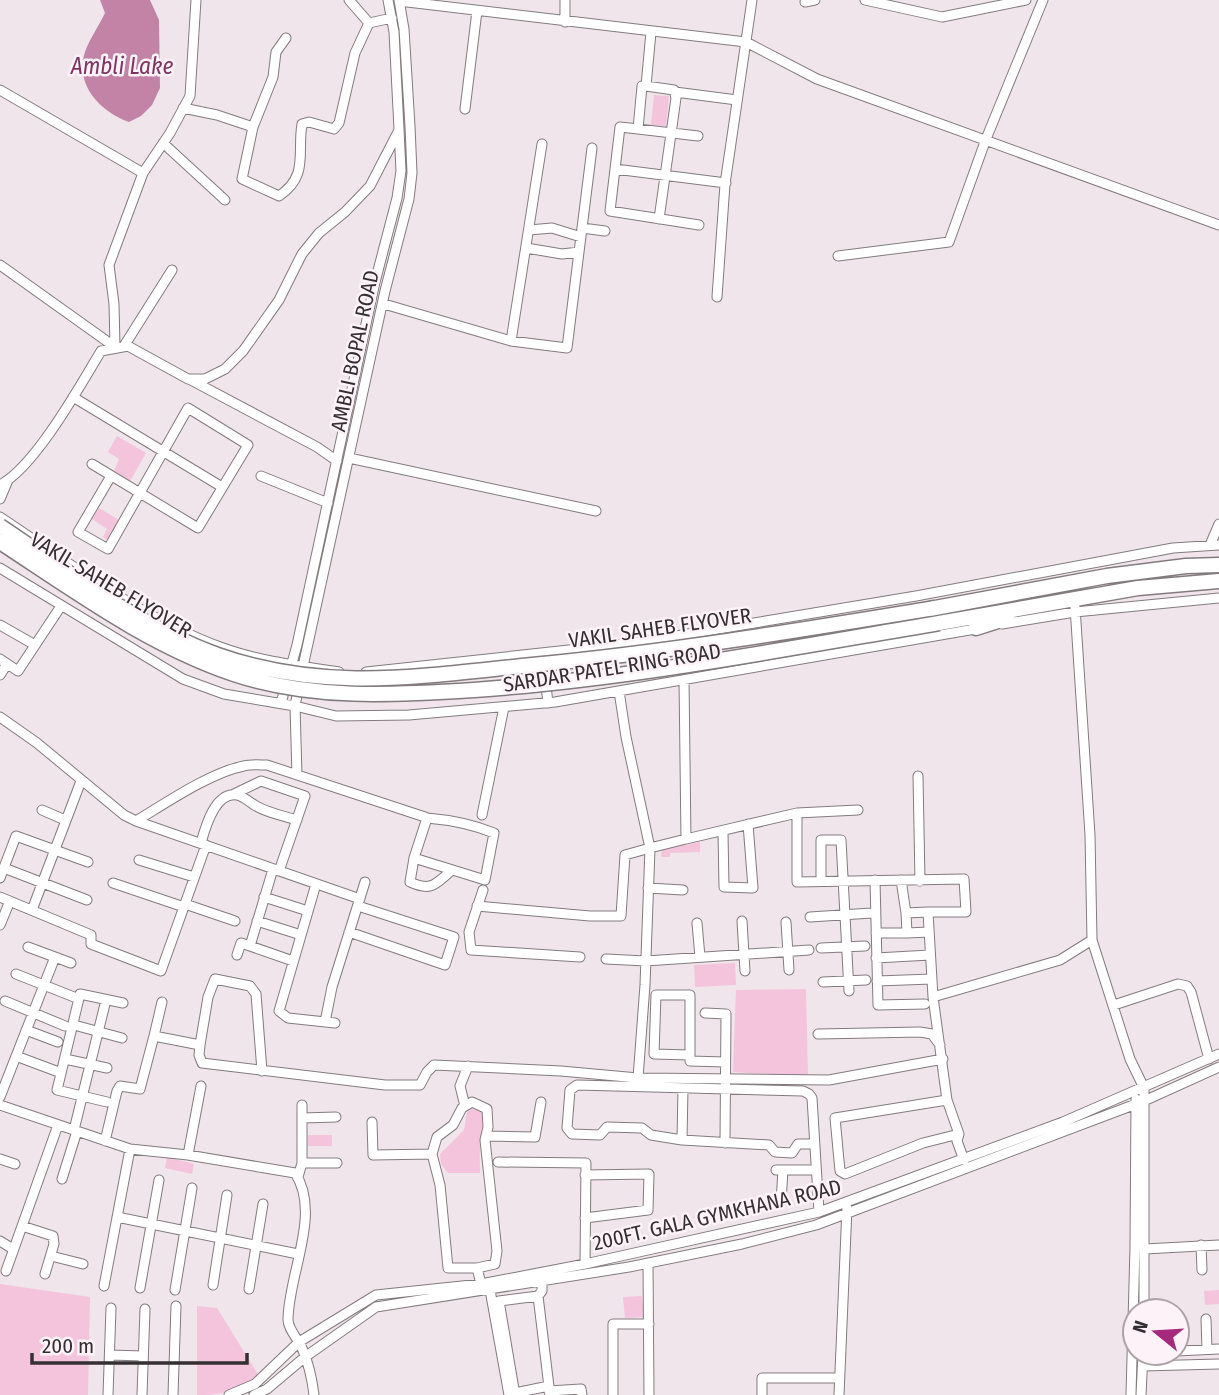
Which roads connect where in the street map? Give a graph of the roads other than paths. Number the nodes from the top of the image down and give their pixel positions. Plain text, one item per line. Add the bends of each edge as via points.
1 (195, 0) edge
2 (349, 0) edge
3 (388, 0) edge
4 (399, 0) edge
5 (565, 0) edge
6 (751, 0) edge
7 (865, 0) edge
8 (1026, 0) edge
9 (1043, 0) edge
10 (477, 11) junction
11 (392, 18) junction
12 (565, 22) junction
13 (369, 23) junction
14 (399, 31) junction
15 (651, 32) junction
16 (286, 38) dead end
17 (746, 42) junction
18 (646, 86) junction
19 (0, 90) edge
20 (675, 92) junction
21 (737, 100) junction
22 (183, 108) junction
23 (465, 109) dead end
24 (253, 127) junction
25 (399, 129) junction
26 (638, 129) junction
27 (671, 132) junction
28 (698, 136) dead end
29 (986, 139) junction
30 (163, 143) junction
31 (542, 144) dead end
32 (592, 148) dead end
33 (615, 169) junction
34 (143, 173) junction
35 (665, 176) junction
36 (726, 183) junction
37 (226, 200) dead end
38 (659, 219) junction
39 (699, 225) dead end
40 (1219, 225) edge
41 (528, 230) junction
42 (605, 231) dead end
43 (581, 233) junction
44 (526, 248) junction
45 (579, 252) junction
46 (838, 256) dead end
47 (0, 265) edge
48 (172, 270) dead end
49 (717, 297) dead end
50 (384, 304) junction
51 (511, 341) junction
52 (119, 346) junction
53 (188, 379) junction
54 (73, 397) junction
55 (163, 451) junction
56 (349, 458) junction
57 (337, 461) junction
58 (92, 464) dead end
59 (111, 476) junction
60 (261, 476) dead end
61 (4, 482) edge
62 (222, 487) junction
63 (139, 491) junction
64 (0, 499) edge
65 (328, 503) junction
66 (596, 511) dead end
67 (0, 517) edge
68 (1219, 524) edge
69 (0, 526) edge
70 (0, 542) edge
71 (1216, 544) edge
72 (1219, 565) edge
73 (0, 568) edge
74 (1007, 578) junction
75 (1219, 581) edge
76 (941, 591) junction
77 (1009, 595) junction
78 (1219, 597) edge
79 (1048, 603) junction
80 (1075, 605) junction
81 (61, 606) junction
82 (939, 607) junction
83 (0, 625) edge
84 (945, 626) junction
85 (976, 628) junction
86 (35, 645) junction
87 (542, 652) junction
88 (4, 661) edge
89 (292, 663) junction
90 (303, 666) junction
91 (0, 676) edge
92 (684, 680) junction
93 (619, 691) junction
94 (281, 703) junction
95 (548, 703) junction
96 (295, 706) junction
97 (504, 706) junction
98 (0, 718) edge
99 (297, 775) junction
100 (918, 776) dead end
101 (81, 781) junction
102 (234, 794) junction
103 (42, 810) dead end
104 (858, 810) dead end
105 (797, 813) junction
106 (482, 815) dead end
107 (427, 818) junction
108 (65, 820) junction
109 (297, 820) junction
110 (136, 821) junction
111 (748, 824) junction
112 (723, 832) junction
113 (686, 839) junction
114 (203, 844) junction
115 (649, 848) junction
116 (53, 850) junction
117 (414, 858) junction
118 (139, 860) dead end
119 (88, 862) dead end
120 (4, 868) junction
121 (276, 870) junction
122 (452, 870) junction
123 (194, 877) junction
124 (0, 878) edge
125 (842, 880) junction
126 (875, 880) junction
127 (901, 880) junction
128 (821, 881) junction
129 (920, 881) junction
130 (41, 882) junction
131 (365, 882) dead end
132 (113, 883) dead end
133 (316, 884) junction
134 (648, 888) junction
135 (483, 890) dead end
136 (683, 890) dead end
137 (264, 897) junction
138 (5, 899) edge
139 (87, 900) dead end
140 (359, 902) junction
141 (184, 906) junction
142 (477, 906) junction
143 (32, 910) junction
144 (308, 911) junction
145 (928, 912) junction
146 (872, 913) dead end
147 (906, 913) junction
148 (845, 915) junction
149 (810, 917) dead end
150 (234, 921) dead end
151 (257, 921) junction
152 (742, 921) dead end
153 (786, 922) dead end
154 (697, 923) dead end
155 (0, 925) edge
156 (349, 932) junction
157 (929, 932) junction
158 (876, 933) junction
159 (907, 933) junction
160 (301, 936) junction
161 (1092, 940) junction
162 (250, 946) junction
163 (865, 946) dead end
164 (28, 947) dead end
165 (846, 947) junction
166 (821, 948) dead end
167 (809, 950) dead end
168 (789, 951) junction
169 (745, 954) junction
170 (237, 955) dead end
171 (930, 955) junction
172 (55, 957) junction
173 (580, 957) dead end
174 (700, 957) junction
175 (876, 958) junction
176 (606, 959) dead end
177 (293, 961) junction
178 (646, 961) junction
179 (71, 962) dead end
180 (789, 970) dead end
181 (745, 971) dead end
182 (16, 974) dead end
183 (932, 979) junction
184 (866, 980) dead end
185 (877, 981) junction
186 (823, 982) dead end
187 (44, 985) junction
188 (849, 986) junction
189 (74, 997) dead end
190 (933, 997) junction
191 (106, 1000) junction
192 (5, 1001) dead end
193 (162, 1002) dead end
194 (123, 1003) dead end
195 (925, 1004) dead end
196 (1114, 1004) junction
197 (33, 1012) junction
198 (705, 1013) dead end
199 (69, 1025) junction
200 (26, 1030) junction
201 (98, 1031) junction
202 (818, 1034) dead end
203 (154, 1036) junction
204 (122, 1038) dead end
205 (58, 1042) dead end
206 (200, 1045) junction
207 (941, 1046) junction
208 (1219, 1054) edge
209 (690, 1055) junction
210 (16, 1056) junction
211 (65, 1059) junction
212 (943, 1059) junction
213 (1209, 1059) junction
214 (725, 1062) junction
215 (90, 1065) junction
216 (468, 1066) junction
217 (107, 1068) dead end
218 (1219, 1068) edge
219 (55, 1071) dead end
220 (262, 1071) junction
221 (638, 1078) junction
222 (726, 1078) junction
223 (201, 1086) dead end
224 (1139, 1087) junction
225 (683, 1088) junction
226 (726, 1089) junction
227 (82, 1096) junction
228 (0, 1097) edge
229 (947, 1100) junction
230 (107, 1102) dead end
231 (541, 1102) dead end
232 (1140, 1103) junction
233 (0, 1105) edge
234 (302, 1105) dead end
235 (465, 1106) junction
236 (336, 1117) dead end
237 (302, 1118) junction
238 (372, 1122) dead end
239 (58, 1125) junction
240 (75, 1130) junction
241 (959, 1134) junction
242 (486, 1136) junction
243 (682, 1140) junction
244 (105, 1141) junction
245 (725, 1143) junction
246 (814, 1143) junction
247 (130, 1149) junction
248 (432, 1154) junction
249 (188, 1155) junction
250 (964, 1160) junction
251 (498, 1162) dead end
252 (1, 1163) edge
253 (302, 1163) junction
254 (337, 1163) dead end
255 (15, 1164) dead end
256 (816, 1170) junction
257 (586, 1175) junction
258 (298, 1177) junction
259 (62, 1179) dead end
260 (159, 1180) dead end
261 (192, 1188) dead end
262 (227, 1195) dead end
263 (781, 1202) dead end
264 (263, 1204) dead end
265 (847, 1208) junction
266 (819, 1212) junction
267 (117, 1217) junction
268 (585, 1218) junction
269 (151, 1224) junction
270 (22, 1226) junction
271 (185, 1231) junction
272 (220, 1238) junction
273 (0, 1241) edge
274 (257, 1245) junction
275 (1201, 1245) junction
276 (1219, 1245) edge
277 (13, 1249) junction
278 (1145, 1249) junction
279 (298, 1254) junction
280 (51, 1256) junction
281 (648, 1263) junction
282 (585, 1264) junction
283 (83, 1265) dead end
284 (477, 1268) junction
285 (1202, 1270) dead end
286 (6, 1271) dead end
287 (46, 1274) dead end
288 (542, 1282) junction
289 (213, 1285) dead end
290 (104, 1286) dead end
291 (485, 1287) junction
292 (139, 1288) dead end
293 (249, 1289) dead end
294 (175, 1290) dead end
295 (538, 1296) junction
296 (1144, 1297) edge
297 (176, 1306) dead end
298 (111, 1308) dead end
299 (145, 1309) dead end
300 (1206, 1319) dead end
301 (649, 1324) junction
302 (299, 1342) junction
303 (1207, 1349) junction
304 (1219, 1349) edge
305 (1191, 1350) edge
306 (110, 1355) junction
307 (143, 1356) junction
308 (305, 1357) junction
309 (1219, 1364) edge
310 (1191, 1365) edge
311 (1143, 1367) edge
312 (839, 1378) junction
313 (549, 1391) edge
314 (513, 1394) edge
315 (108, 1395) edge
316 (142, 1395) edge
317 (173, 1395) edge
318 (229, 1395) edge
319 (254, 1395) edge
320 (314, 1395) edge
321 (582, 1395) edge
322 (613, 1395) edge
323 (649, 1395) edge
324 (762, 1395) edge
325 (839, 1395) edge
326 (1130, 1395) edge
327 (1142, 1395) edge

1 - 22 street via 190,96
2 - 13 street
3 - 11 street, AMBLI BOPAL ROAD
4 - 10 street
4 - 14 street, AMBLI BOPAL ROAD
5 - 12 street
6 - 17 street
7 - 8 street via 942,17
9 - 29 street
10 - 12 street
10 - 23 street
11 - 13 street
11 - 14 street, AMBLI BOPAL ROAD
12 - 15 street
13 - 24 street via 355,53 339,123 334,129 302,124 298,173 279,196 242,179
14 - 25 street, AMBLI BOPAL ROAD
14 - 50 street, AMBLI BOPAL ROAD via 412,173
15 - 17 street
15 - 18 street
16 - 24 street via 276,52 272,77
17 - 21 street
17 - 29 street via 817,79
18 - 20 street
18 - 26 street via 642,86
19 - 34 street
20 - 21 street
20 - 27 street
21 - 36 street
22 - 24 street
22 - 30 street
25 - 53 street via 370,186 319,233 243,351 225,369 205,379
25 - 57 street, AMBLI BOPAL ROAD via 397,198
26 - 27 street
26 - 33 street via 620,127
27 - 28 street
27 - 35 street
29 - 40 street
29 - 46 street via 949,242
30 - 34 street
30 - 37 street
31 - 41 street
32 - 43 street
33 - 35 street
33 - 38 street via 610,211
34 - 52 street via 109,265
35 - 36 street
35 - 38 street
36 - 49 street
38 - 39 street
41 - 43 street
41 - 44 street
42 - 43 street
43 - 45 street
44 - 45 street
44 - 51 street
45 - 51 street via 567,348
47 - 52 street
48 - 52 street
50 - 51 street
50 - 56 street, AMBLI BOPAL ROAD
52 - 53 street via 128,346
52 - 54 street via 101,351
53 - 57 street
54 - 55 street
54 - 61 street via 32,455
55 - 62 street
55 - 62 street via 188,408 248,445
55 - 63 street
56 - 66 street
56 - 90 street, AMBLI BOPAL ROAD
57 - 65 street, AMBLI BOPAL ROAD
58 - 59 street
59 - 63 street
59 - 63 street via 78,533 81,535 108,549
60 - 65 street
61 - 64 street
62 - 63 street via 198,528
65 - 89 street, AMBLI BOPAL ROAD
67 - 89 street, SARDAR PATEL RING ROAD via 194,636 244,655
68 - 71 street
69 - 82 highway, VAKIL SAHEB FLYOVER, bridge via 179,639 253,665 321,678 392,680 647,654
70 - 84 highway, VAKIL SAHEB FLYOVER, bridge via 127,625 189,657 236,675 346,695 543,685
71 - 74 street, SARDAR PATEL RING ROAD
72 - 77 highway via 1107,576
73 - 81 street, SARDAR PATEL RING ROAD
74 - 76 street, SARDAR PATEL RING ROAD
74 - 77 street
75 - 80 highway, SARDAR PATEL RING ROAD via 1138,588
76 - 82 street
76 - 87 street, SARDAR PATEL RING ROAD via 634,643
77 - 82 highway
78 - 80 street, SARDAR PATEL RING ROAD
79 - 80 highway, SARDAR PATEL RING ROAD
79 - 84 highway, SARDAR PATEL RING ROAD
79 - 85 highway
80 - 85 street, SARDAR PATEL RING ROAD
80 - 161 street
81 - 86 street
81 - 94 street, SARDAR PATEL RING ROAD via 183,679 224,694
83 - 86 street
84 - 85 street, SARDAR PATEL RING ROAD
84 - 92 street, SARDAR PATEL RING ROAD
86 - 88 street via 18,671
87 - 90 street, SARDAR PATEL RING ROAD via 350,674
87 - 95 street
88 - 91 street
89 - 90 street, SARDAR PATEL RING ROAD
89 - 94 street, AMBLI BOPAL ROAD
90 - 96 street, AMBLI BOPAL ROAD
92 - 93 street, SARDAR PATEL RING ROAD
92 - 113 street
93 - 95 street, SARDAR PATEL RING ROAD
93 - 115 street
94 - 96 street, SARDAR PATEL RING ROAD
95 - 97 street, SARDAR PATEL RING ROAD
96 - 97 street, SARDAR PATEL RING ROAD via 336,716
96 - 99 street, AMBLI BOPAL ROAD
97 - 106 street
98 - 101 street
99 - 107 street
99 - 110 street via 267,765 244,765 182,793
100 - 129 street
101 - 108 street
101 - 110 street
102 - 109 street
102 - 109 street via 261,781 301,794 305,796
102 - 114 street via 214,809
103 - 108 street
104 - 105 street
105 - 111 street
105 - 128 street via 797,882
107 - 117 street
107 - 122 street via 473,824 494,833 485,880
108 - 116 street
109 - 121 street
110 - 114 street
111 - 112 street
111 - 112 street via 753,888 724,887
112 - 113 street
113 - 115 street
114 - 121 street
114 - 123 street
115 - 134 street
115 - 142 street via 625,855 621,916
116 - 119 street
116 - 120 street via 16,836
116 - 130 street
117 - 122 street
117 - 122 street via 410,882 424,889
118 - 123 street
120 - 124 street
120 - 130 street
121 - 133 street
121 - 137 street
123 - 141 street
125 - 126 street
125 - 128 street
125 - 128 street via 841,840 821,840
125 - 148 street
126 - 127 street
126 - 158 street
127 - 129 street
127 - 147 street
129 - 145 street via 964,879 966,912
130 - 139 street
130 - 143 street
131 - 140 street
132 - 141 street
133 - 140 street
133 - 144 street
134 - 136 street
134 - 178 street
135 - 142 street
137 - 144 street
137 - 151 street
138 - 143 street
138 - 155 street
140 - 156 street
140 - 156 street via 454,937 445,965
141 - 143 street via 161,971 91,944 91,935
141 - 150 street
142 - 173 street via 469,932 471,950
144 - 160 street
145 - 147 street
145 - 157 street
146 - 148 street
147 - 159 street
148 - 149 street
148 - 165 street
151 - 160 street
151 - 162 street
152 - 169 street
153 - 168 street
154 - 174 street
156 - 177 street via 332,987 330,1023 288,1018 279,1011
157 - 159 street
157 - 171 street
158 - 159 street
158 - 175 street
160 - 177 street
161 - 190 street via 1060,960
161 - 196 street
162 - 170 street via 241,943
162 - 177 street
163 - 165 street
164 - 172 street
165 - 166 street
165 - 188 street
167 - 168 street
168 - 169 street
168 - 180 street
169 - 174 street
169 - 181 street
171 - 175 street
171 - 183 street
172 - 179 street
172 - 187 street
174 - 178 street
175 - 185 street
176 - 178 street
178 - 221 street
182 - 187 street
183 - 185 street
183 - 190 street
184 - 188 street
185 - 195 street via 878,1005
186 - 188 street
187 - 189 street
187 - 197 street
190 - 207 street
191 - 194 street
191 - 199 street via 80,994
191 - 201 street
192 - 197 street
193 - 203 street
196 - 213 street via 1178,984 1187,986
196 - 224 street
197 - 199 street
197 - 200 street
198 - 214 street via 726,1014
199 - 201 street
199 - 211 street
200 - 205 street
200 - 210 street
201 - 204 street
201 - 215 street
202 - 207 street via 932,1034
203 - 206 street
203 - 244 street via 140,1089 120,1086 117,1091
206 - 220 street via 202,1063
206 - 220 street via 215,979 250,986 256,994
207 - 212 street
208 - 213 street, 200FT. GALA GYMKHANA ROAD
209 - 209 street via 690,995 656,995 654,1054
209 - 214 street via 690,1062
210 - 219 street
210 - 228 street
211 - 215 street
211 - 227 street via 57,1090
212 - 222 street via 829,1080
212 - 229 street
213 - 224 street, 200FT. GALA GYMKHANA ROAD
214 - 222 street
215 - 217 street
215 - 227 street
216 - 220 street via 434,1065 420,1085
216 - 221 street
216 - 235 street via 460,1086
218 - 232 street
221 - 222 street
222 - 226 street
223 - 249 street
224 - 232 street
224 - 250 street, 200FT. GALA GYMKHANA ROAD
225 - 226 street
225 - 243 street
225 - 243 street via 577,1085 570,1090 567,1128 572,1134 600,1135 607,1127 642,1128 651,1135
226 - 245 street
226 - 246 street via 809,1094
227 - 230 street
227 - 240 street
229 - 241 street
229 - 241 street via 835,1118 840,1171 845,1174
231 - 242 street via 536,1137
232 - 265 street
232 - 278 street
232 - 326 street
233 - 239 street
234 - 237 street
235 - 242 street via 472,1102 487,1109
235 - 248 street via 453,1125 437,1137
236 - 237 street
237 - 253 street
238 - 248 street via 373,1155
239 - 240 street
239 - 270 street
240 - 244 street
240 - 259 street
241 - 250 street
242 - 284 street via 497,1251 495,1264
243 - 245 street
244 - 247 street
245 - 246 street via 769,1144 775,1152 792,1153 798,1144
246 - 256 street
247 - 249 street
247 - 267 street
248 - 284 street via 440,1185 447,1268
249 - 258 street
250 - 265 street, 200FT. GALA GYMKHANA ROAD
251 - 257 street via 586,1163
252 - 255 street
253 - 254 street
253 - 258 street
256 - 263 street via 780,1170
256 - 266 street
257 - 268 street
257 - 268 street via 649,1174 648,1210
258 - 279 street via 307,1206
260 - 269 street
261 - 271 street
262 - 272 street
264 - 274 street
265 - 266 street, 200FT. GALA GYMKHANA ROAD
265 - 281 street via 803,1228
265 - 312 street
266 - 282 street, 200FT. GALA GYMKHANA ROAD
267 - 269 street
267 - 290 street
268 - 282 street
269 - 271 street
269 - 292 street
270 - 277 street
270 - 280 street via 53,1236
271 - 272 street
271 - 294 street
272 - 274 street
272 - 289 street
273 - 277 street
274 - 279 street
274 - 293 street
275 - 276 street
275 - 278 street
275 - 285 street
277 - 286 street
278 - 296 street
279 - 302 street via 288,1323
280 - 283 street
280 - 287 street
281 - 288 street
281 - 301 street
282 - 291 street, 200FT. GALA GYMKHANA ROAD
284 - 291 street
288 - 291 street
288 - 295 street
291 - 302 street, 200FT. GALA GYMKHANA ROAD via 376,1295
291 - 308 street via 376,1307
291 - 314 street
295 - 313 street
295 - 314 street via 499,1301
297 - 317 street
298 - 306 street
299 - 307 street
300 - 303 street
301 - 322 street via 613,1324
301 - 323 street
302 - 308 street
302 - 318 street, 200FT. GALA GYMKHANA ROAD via 255,1384
303 - 304 street
303 - 305 street
306 - 307 street
306 - 315 street
307 - 316 street
308 - 319 street
308 - 320 street
309 - 310 street
311 - 327 street
312 - 324 street via 762,1378
312 - 325 street
313 - 314 street
313 - 321 street via 582,1389

